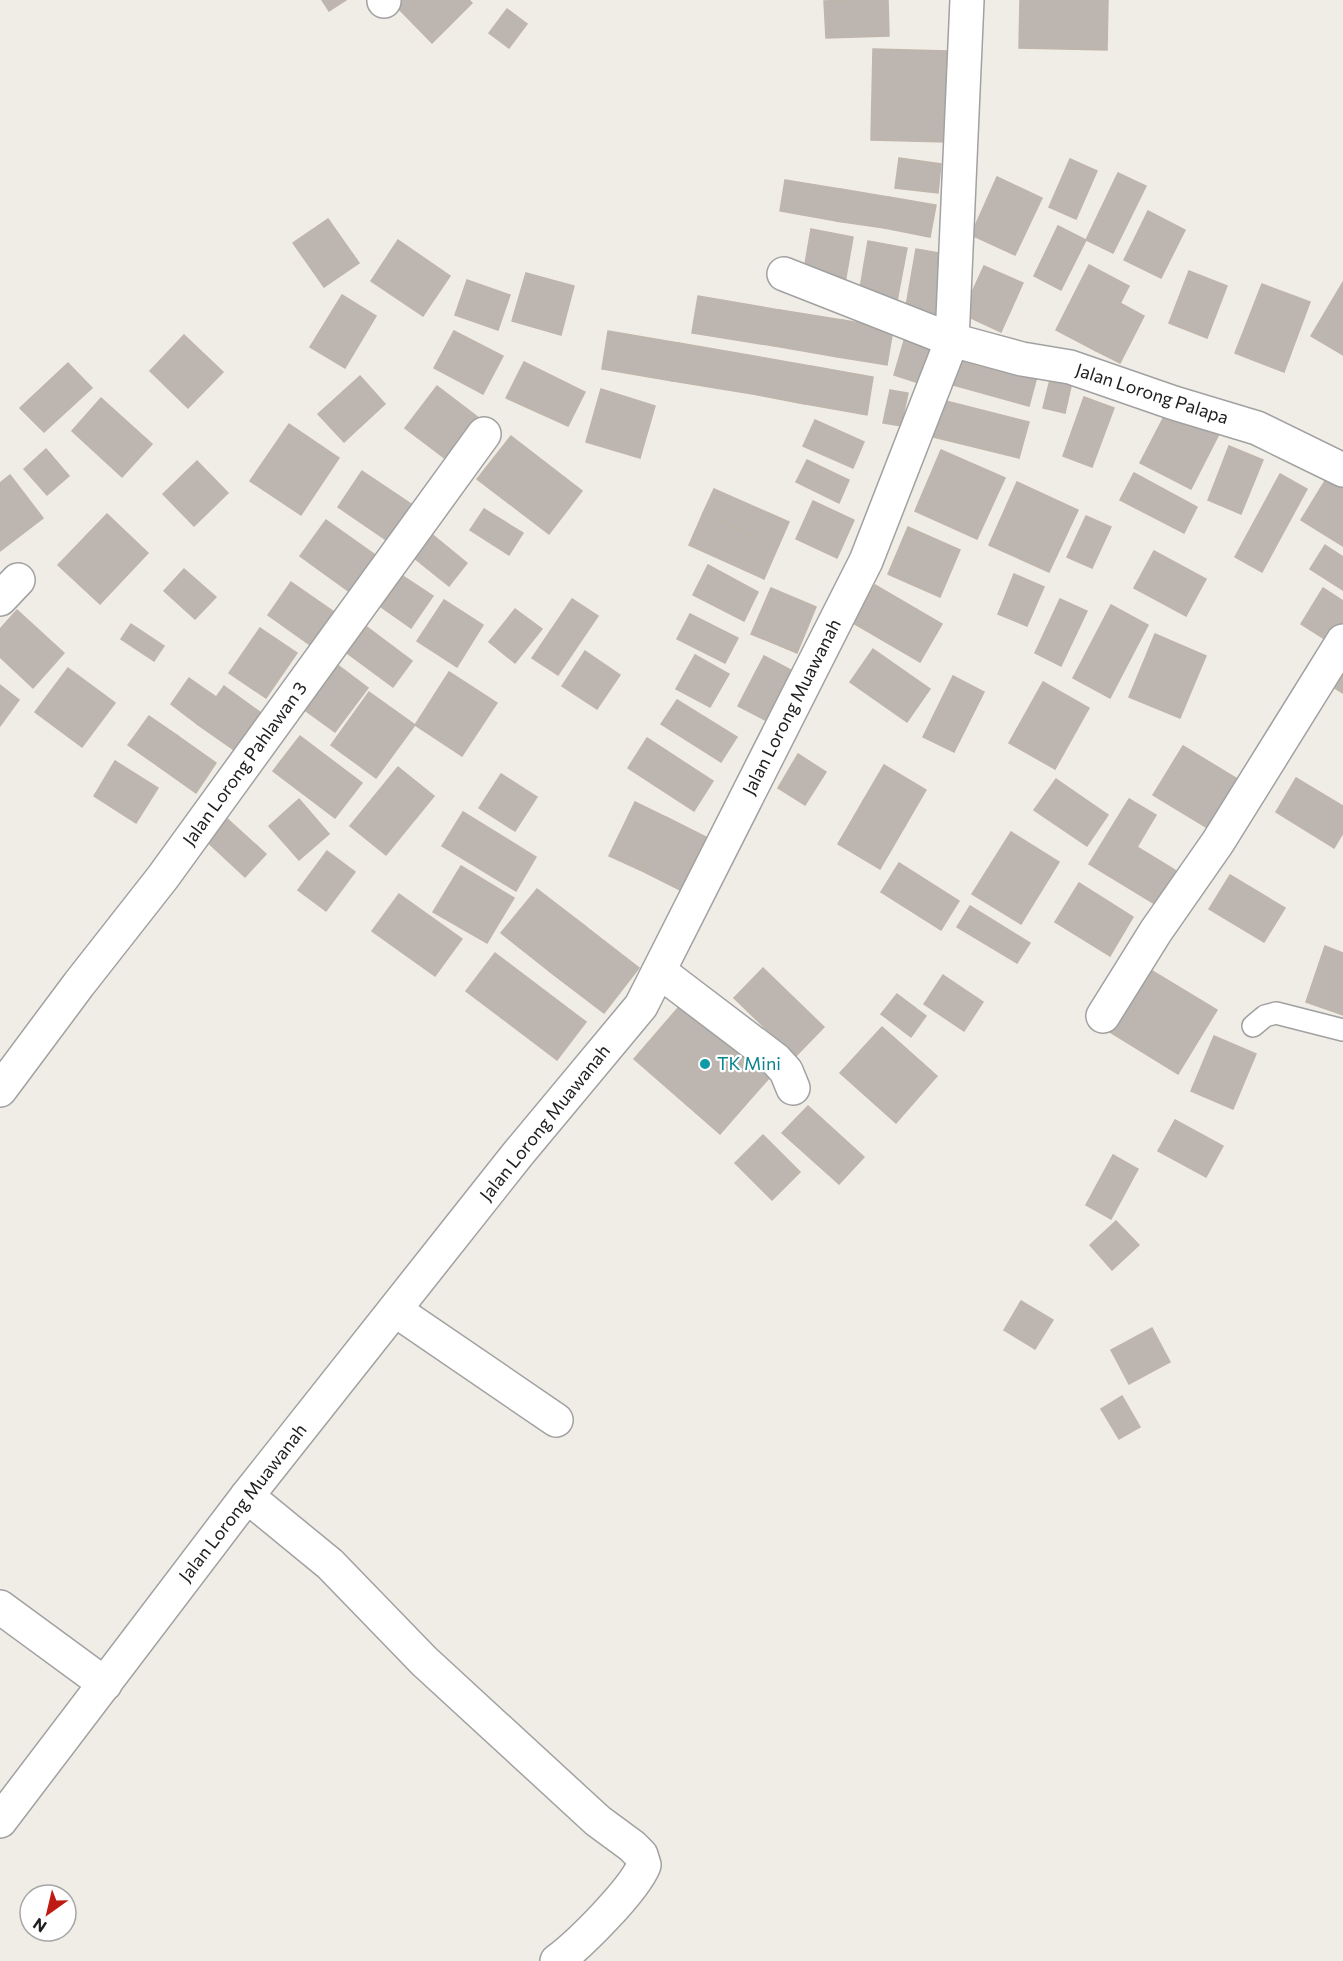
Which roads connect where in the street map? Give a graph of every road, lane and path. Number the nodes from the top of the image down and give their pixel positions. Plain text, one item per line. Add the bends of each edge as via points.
1 (967, 0) edge
2 (784, 274) dead end
3 (952, 340) junction
4 (484, 434) dead end
5 (1343, 470) edge
6 (1343, 641) edge
7 (659, 970) junction
8 (1102, 1016) dead end
9 (1253, 1026) dead end
10 (1343, 1030) edge
11 (793, 1088) dead end
12 (0, 1090) edge
13 (395, 1310) junction
14 (556, 1420) dead end
15 (247, 1496) junction
16 (0, 1607) edge
17 (105, 1684) junction
18 (0, 1821) edge
19 (557, 1961) edge

1 - 3 street, Jalan Lorong Muawanah
2 - 3 street, Jalan Lorong Palapa
3 - 5 street, Jalan Lorong Palapa via 1070,367 1257,428
3 - 7 street, Jalan Lorong Muawanah via 866,561
4 - 12 street, Jalan Lorong Pahlawan 3 via 163,877
6 - 8 street via 1218,842
7 - 11 street via 776,1060
7 - 13 street, Jalan Lorong Muawanah via 642,1006 517,1155
9 - 10 lane via 1276,1013
13 - 14 street
13 - 15 street, Jalan Lorong Muawanah
15 - 17 street, Jalan Lorong Muawanah
15 - 19 street via 330,1564 424,1660 598,1821 641,1855 644,1865 634,1883
16 - 17 street
17 - 18 street, Jalan Lorong Muawanah

